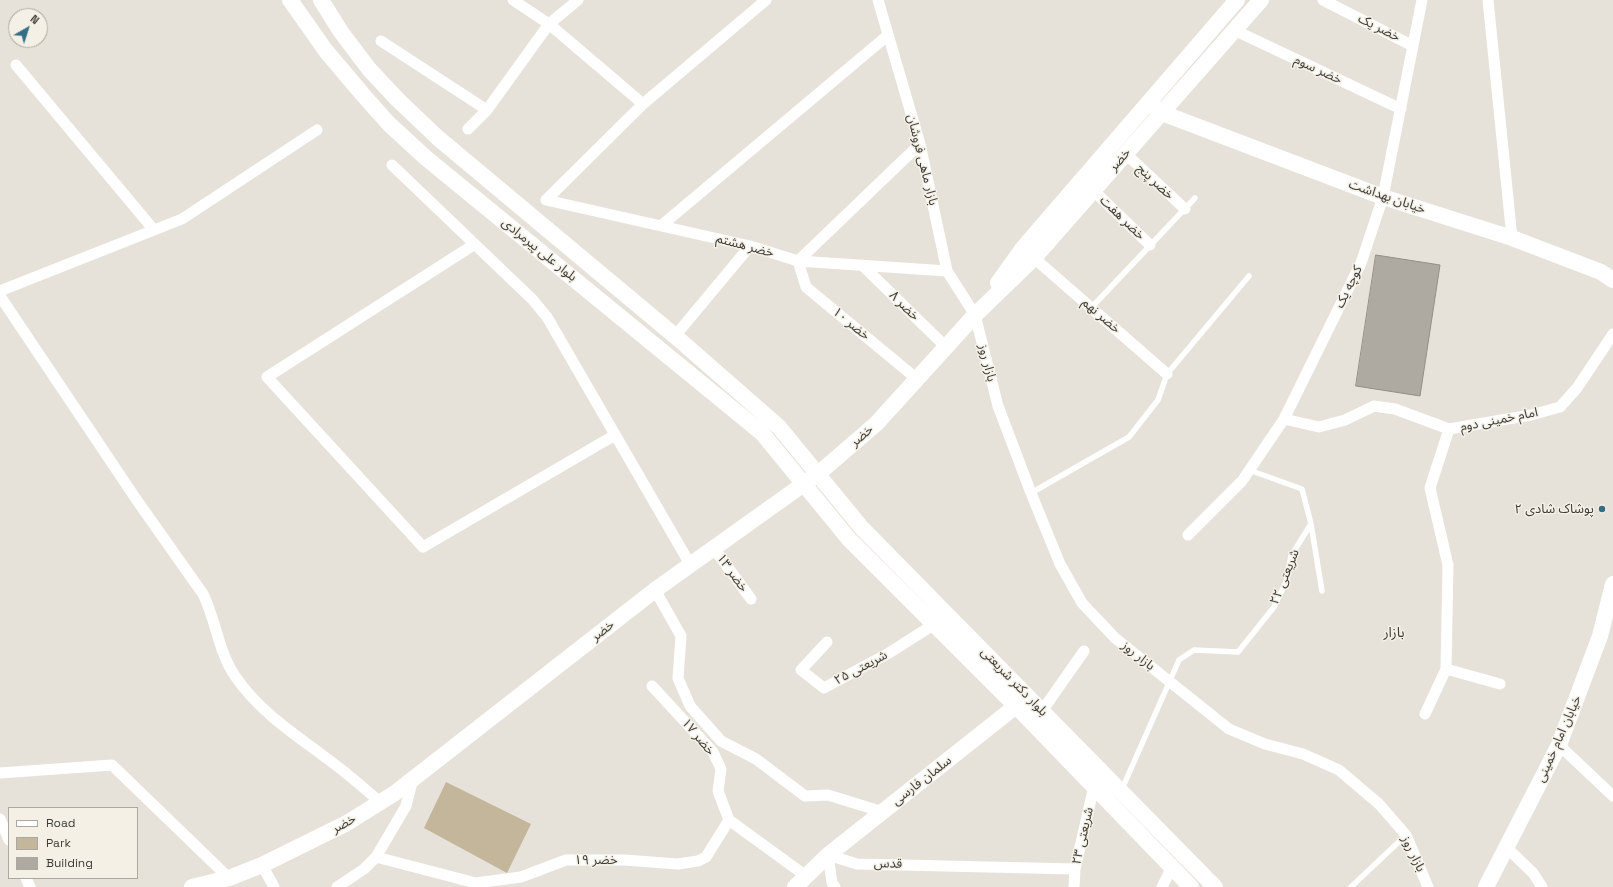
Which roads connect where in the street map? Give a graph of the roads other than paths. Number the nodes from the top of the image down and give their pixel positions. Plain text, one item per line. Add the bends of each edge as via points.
1 (290, 0) edge
2 (321, 0) edge
3 (513, 0) edge
4 (578, 0) edge
5 (766, 0) edge
6 (878, 0) edge
7 (1237, 0) edge
8 (1261, 0) edge
9 (1323, 0) edge
10 (1422, 0) edge
11 (1488, 0) edge
12 (549, 24) junction
13 (1234, 30) junction
14 (887, 36) junction
15 (381, 41) dead end
16 (1413, 46) junction
17 (16, 65) dead end
18 (1149, 102) junction
19 (643, 104) junction
20 (1401, 109) junction
21 (487, 110) junction
22 (1162, 113) junction
23 (468, 129) dead end
24 (317, 130) dead end
25 (920, 144) junction
26 (1126, 154) junction
27 (392, 165) dead end
28 (1094, 191) junction
29 (1383, 197) junction
30 (1195, 198) dead end
31 (1184, 209) junction
32 (662, 225) junction
33 (154, 230) junction
34 (1512, 238) junction
35 (475, 244) junction
36 (1150, 245) junction
37 (750, 246) junction
38 (1034, 258) junction
39 (798, 260) junction
40 (862, 265) junction
41 (947, 271) junction
42 (1249, 276) dead end
43 (1613, 280) edge
44 (0, 291) edge
45 (0, 296) edge
46 (1091, 308) junction
47 (975, 316) junction
48 (1613, 334) edge
49 (676, 336) junction
50 (946, 347) junction
51 (662, 351) junction
52 (1167, 374) junction
53 (918, 379) junction
54 (1284, 419) junction
55 (1449, 429) junction
56 (615, 435) junction
57 (1249, 470) junction
58 (819, 473) junction
59 (805, 484) junction
60 (1031, 493) junction
61 (1311, 524) junction
62 (862, 527) junction
63 (1188, 535) dead end
64 (848, 538) junction
65 (713, 547) junction
66 (690, 564) junction
67 (655, 590) junction
68 (1322, 591) dead end
69 (1612, 591) edge
70 (751, 599) dead end
71 (933, 625) junction
72 (827, 642) dead end
73 (1084, 650) dead end
74 (1446, 669) junction
75 (1170, 682) junction
76 (1500, 684) dead end
77 (652, 686) dead end
78 (1016, 706) junction
79 (1042, 711) junction
80 (1425, 714) dead end
81 (1559, 745) junction
82 (0, 773) edge
83 (413, 778) junction
84 (1094, 786) junction
85 (1121, 792) junction
86 (1613, 796) edge
87 (380, 802) junction
88 (883, 812) junction
89 (0, 819) edge
90 (729, 820) junction
91 (1406, 835) junction
92 (8, 838) edge
93 (1507, 848) junction
94 (828, 855) junction
95 (376, 857) junction
96 (262, 865) junction
97 (1172, 867) junction
98 (1075, 869) junction
99 (806, 876) junction
100 (228, 878) junction
101 (477, 885) edge
102 (192, 887) edge
103 (274, 887) edge
104 (337, 887) edge
105 (795, 887) edge
106 (835, 887) edge
107 (1074, 887) edge
108 (1162, 887) edge
109 (1191, 887) edge
110 (1215, 887) edge
111 (1350, 887) edge
112 (1428, 887) edge
113 (1486, 887) edge
114 (1542, 887) edge

1 - 51 street, بلوار علی پیرمرادی via 326,51 388,124
2 - 49 street, بلوار علی پیرمرادی via 369,69 438,138
3 - 12 street
4 - 12 street
5 - 19 street
6 - 14 street, بازار ماهی فروشان
7 - 18 street, خضر
8 - 13 street, خضر
9 - 16 street, خضر یک
10 - 16 street, کوچه یک
11 - 34 street
12 - 19 street
12 - 21 street
13 - 20 street, خضر سوم
13 - 22 street, خضر
14 - 25 street, بازار ماهی فروشان
14 - 32 street
15 - 21 street
16 - 20 street, کوچه یک
17 - 33 street
18 - 22 street, خیابان بهداشت
18 - 47 street, خضر via 1023,248
19 - 32 street, خضر هشتم via 546,200
20 - 29 street, کوچه یک
21 - 23 street
22 - 26 street, خضر
22 - 29 street, خیابان بهداشت
24 - 33 street via 182,219
25 - 39 street
25 - 41 street, بازار ماهی فروشان
26 - 28 street, خضر
26 - 31 street, خضر پنج
27 - 35 street
28 - 36 street, خضر هفت
28 - 38 street, خضر
29 - 34 street, خیابان بهداشت
29 - 54 street, کوچه یک via 1361,263
30 - 31 lane
31 - 36 lane
32 - 37 street, خضر هشتم
33 - 44 street
34 - 43 street, خیابان بهداشت via 1601,272
35 - 56 street via 547,317
35 - 56 street via 267,377 423,547
36 - 46 lane
37 - 39 street, خضر هشتم
37 - 49 street
38 - 46 street, خضر نهم
38 - 47 street, خضر
39 - 40 street, خضر هشتم
39 - 53 street, خضر ۱۰ via 806,287
40 - 41 street, خضر هشتم
40 - 50 street, خضر ۸
41 - 47 street, بازار ماهی فروشان
42 - 52 lane
45 - 87 street via 203,594 228,664 236,677 267,713 335,764
46 - 52 street, خضر نهم
47 - 50 street, خضر
47 - 60 street, بازار روز via 998,406
48 - 55 street, امام خمینی دوم via 1578,388 1560,407 1531,415
49 - 51 street
49 - 58 street, بلوار علی پیرمرادی via 779,426
50 - 53 street, خضر
51 - 59 street, بلوار علی پیرمرادی via 762,432
52 - 60 lane via 1158,400 1129,437
53 - 58 street, خضر via 876,424
54 - 55 street, امام خمینی دوم via 1319,427 1345,420 1374,406 1395,409
54 - 57 street, کوچه یک
55 - 74 street via 1430,488 1448,565
56 - 66 street
57 - 61 lane via 1302,490
57 - 63 street, کوچه یک via 1242,481
58 - 59 street, خضر
58 - 62 street, بلوار دکتر شریعتی
59 - 64 street, بلوار دکتر شریعتی
59 - 65 street, خضر
60 - 75 street, بازار روز via 1060,564 1082,603 1115,638
61 - 68 lane
61 - 75 lane, شریعتی ۲۲ via 1291,556 1286,582 1274,607 1238,652 1194,650 1179,660
62 - 64 street via 851,533
62 - 79 street, بلوار دکتر شریعتی
64 - 71 street, بلوار دکتر شریعتی
65 - 66 street, خضر
65 - 70 street, خضر ۱۳
66 - 67 street, خضر
67 - 83 street, خضر
67 - 88 street via 681,636 678,678 690,706 721,741 756,759 805,796 828,795
69 - 81 street, خیابان امام خمینی via 1600,636
71 - 72 street, شریعتی ۲۵ via 889,653 824,688 801,670
71 - 78 street, بلوار دکتر شریعتی
73 - 79 street
74 - 76 street
74 - 80 street
75 - 85 lane, شریعتی ۲۲
75 - 91 street, بازار روز via 1229,729 1265,744 1304,754 1339,770 1379,804
77 - 90 street, خضر ۱۷ via 713,752 721,769 718,791
78 - 84 street, بلوار دکتر شریعتی
78 - 88 street, سلمان فارسی
79 - 85 street, بلوار دکتر شریعتی
81 - 86 street
81 - 93 street, خیابان امام خمینی
82 - 100 street via 112,764
83 - 87 street, خضر via 396,793
83 - 95 street via 406,806
84 - 97 street, بلوار دکتر شریعتی
84 - 98 street, شریعتی ۲۳
85 - 110 street, بلوار دکتر شریعتی
87 - 96 street, خضر via 348,823
88 - 94 street, سلمان فارسی
89 - 92 street
90 - 99 street
90 - 101 street, خضر ۱۹ via 706,857 698,861 678,864 624,860 566,860 520,877
91 - 111 lane
91 - 112 street, بازار روز
93 - 113 street, خیابان امام خمینی
93 - 114 street via 1533,873
94 - 98 street, قدس via 857,864
94 - 99 street
94 - 106 street via 832,883
95 - 101 street, خضر ۱۹
95 - 104 street via 364,869
96 - 100 street, خضر
96 - 103 street
97 - 108 street
97 - 109 street, بلوار دکتر شریعتی
98 - 107 street, شریعتی ۲۳
99 - 105 street
100 - 102 street, خضر

